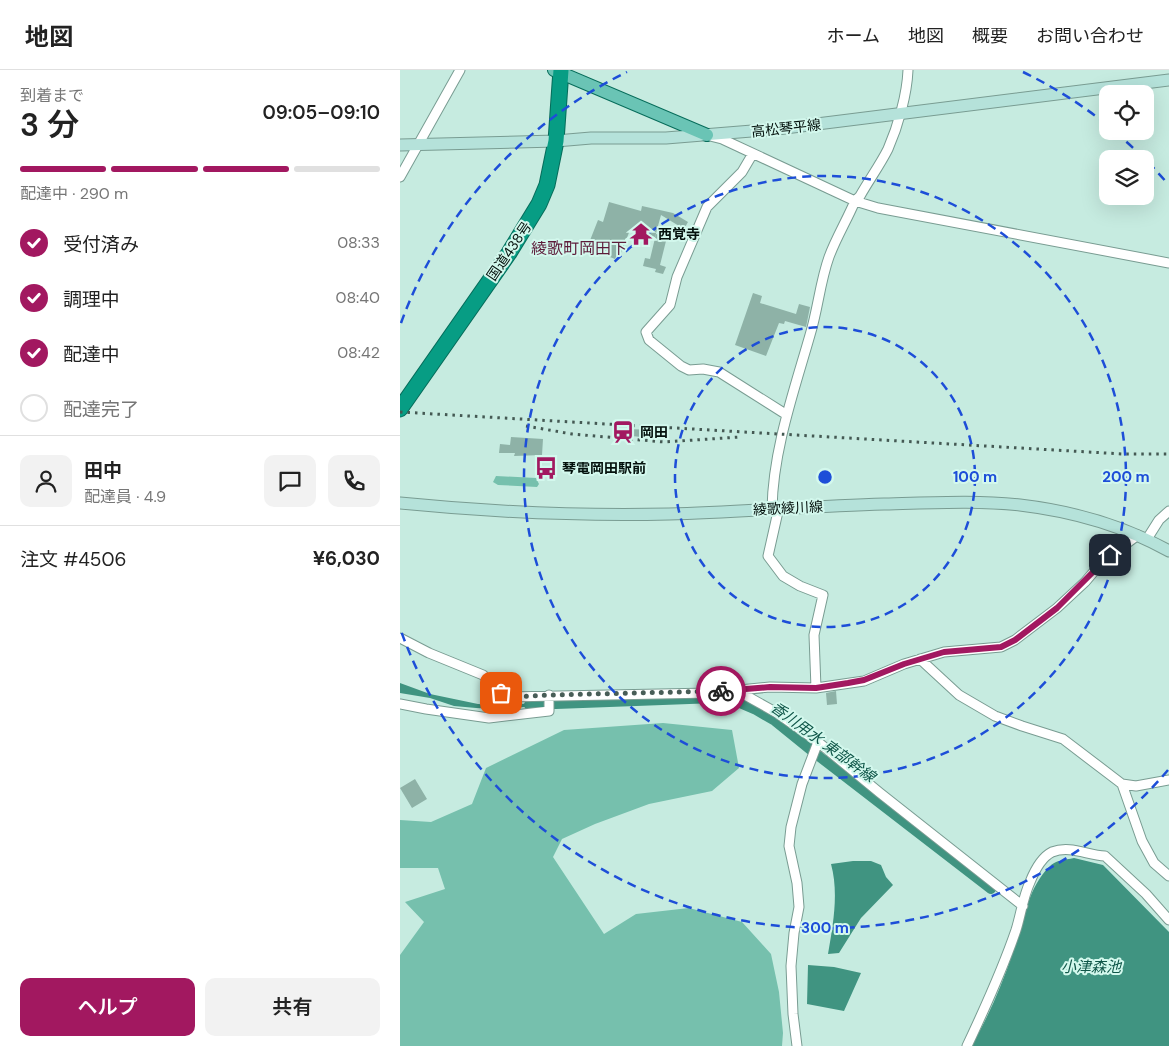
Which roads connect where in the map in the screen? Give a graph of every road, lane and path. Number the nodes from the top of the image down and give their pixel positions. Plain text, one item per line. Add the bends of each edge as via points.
1 (460, 70) edge
2 (908, 70) edge
3 (559, 71) edge
4 (1169, 80) edge
5 (900, 114) junction
6 (707, 135) junction
7 (556, 141) junction
8 (400, 145) edge
9 (419, 145) junction
10 (752, 155) junction
11 (400, 177) edge
12 (855, 201) junction
13 (1169, 263) edge
14 (400, 409) edge
15 (787, 416) junction
16 (400, 503) edge
17 (775, 509) junction
18 (1169, 510) edge
19 (1143, 537) junction
20 (1169, 550) edge
21 (400, 638) edge
22 (920, 659) junction
23 (816, 688) junction
24 (736, 690) junction
25 (549, 701) junction
26 (400, 704) edge
27 (818, 742) junction
28 (1169, 780) edge
29 (1122, 784) junction
30 (1169, 876) edge
31 (1023, 906) junction
32 (1169, 920) edge
33 (797, 1046) edge
34 (967, 1046) edge

1 - 9 street
2 - 5 street
3 - 6 main road
3 - 7 highway, 国道438号
4 - 5 main road, 高松琴平線
5 - 6 main road, 高松琴平線
5 - 12 street via 887,150
6 - 7 main road, 高松琴平線
6 - 10 street
7 - 9 main road, 高松琴平線
7 - 14 highway, 国道438号 via 540,204
8 - 9 main road, 高松琴平線
9 - 11 street
10 - 12 street
10 - 15 street via 742,172 707,207 677,277 670,305 646,332 649,340 681,366 689,370 719,372
12 - 13 street via 907,214
12 - 15 street via 830,256
15 - 17 street via 777,467
16 - 17 main road, 綾歌綾川線 via 475,511 592,515
17 - 19 main road, 綾歌綾川線 via 925,503 1020,505 1061,513
17 - 23 street via 777,516 768,556 783,576 824,595 814,635
18 - 19 street
19 - 20 main road, 綾歌綾川線
19 - 22 street via 1103,561 1057,608 1015,640 1001,647 944,652
21 - 25 street via 484,675 505,697
22 - 23 street via 864,680
22 - 29 street via 959,695 995,716 1063,739
23 - 24 street
24 - 25 street
24 - 27 street
25 - 26 street via 549,711 489,718
27 - 31 street
27 - 33 street via 790,827 789,846 800,907 791,966
28 - 29 street via 1136,786
29 - 30 street via 1142,840 1154,863
31 - 32 street via 1029,883 1050,853 1079,850 1105,856
31 - 34 street

